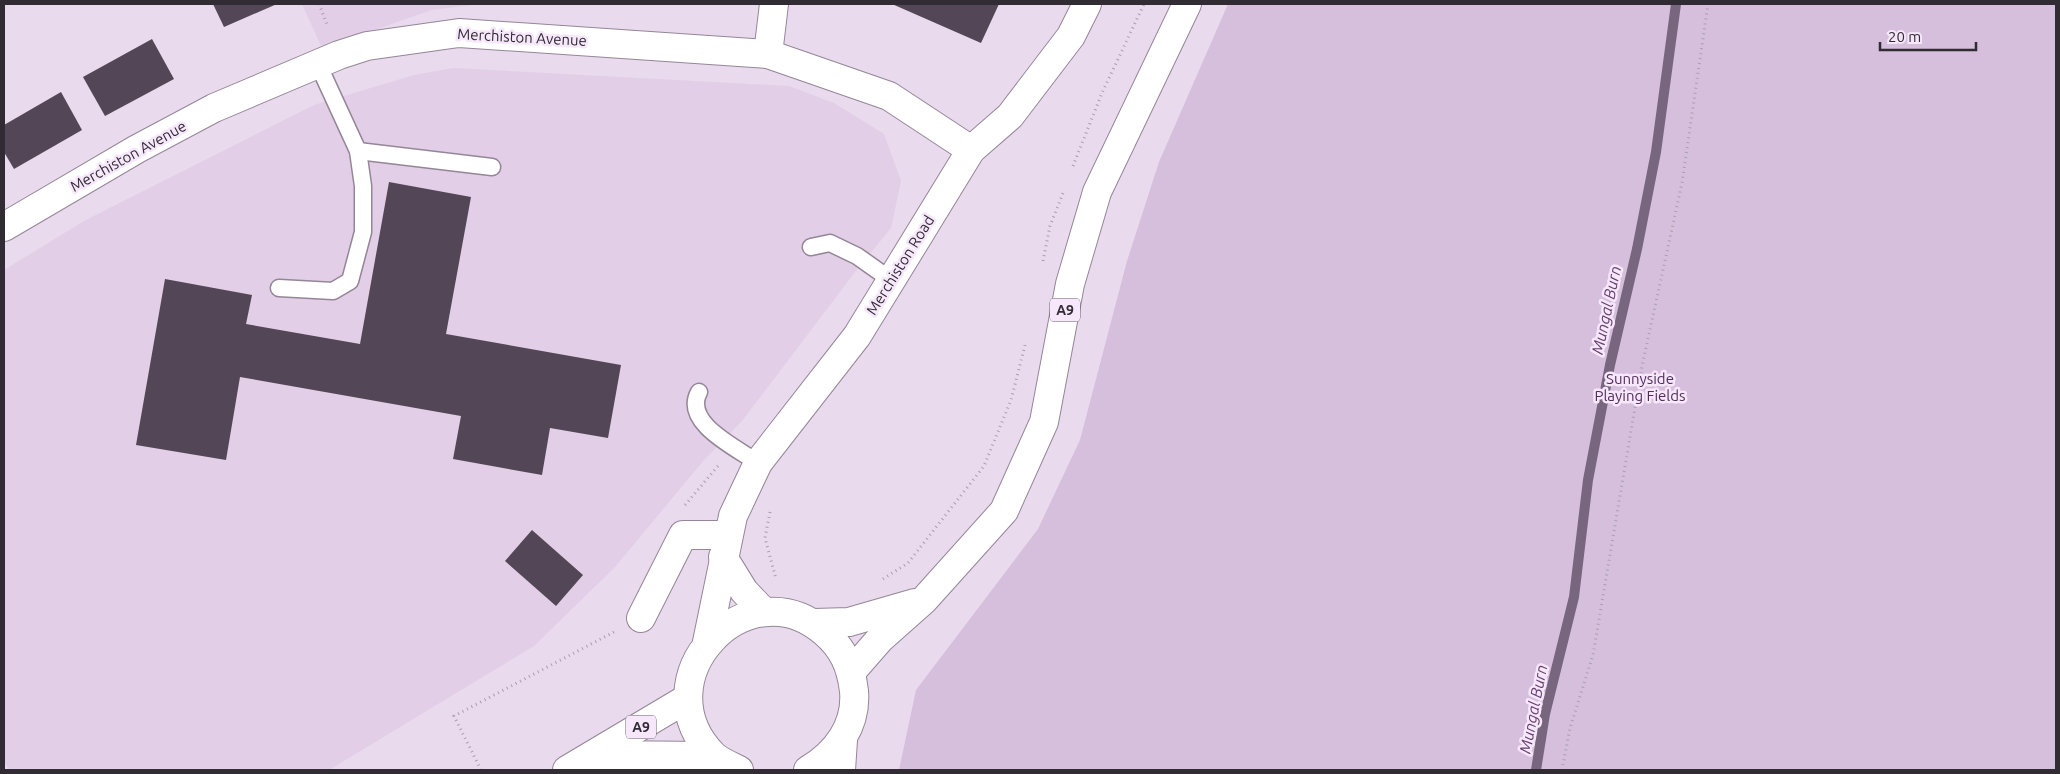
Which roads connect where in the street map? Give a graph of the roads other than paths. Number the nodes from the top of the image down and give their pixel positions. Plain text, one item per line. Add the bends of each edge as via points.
1 (774, 4) edge
2 (1087, 4) edge
3 (1188, 4) edge
4 (768, 54) junction
5 (318, 64) junction
6 (971, 150) junction
7 (358, 151) junction
8 (492, 167) dead end
9 (4, 227) edge
10 (811, 247) dead end
11 (891, 280) junction
12 (279, 288) dead end
13 (700, 392) dead end
14 (758, 462) junction
15 (726, 546) junction
16 (924, 600) junction
17 (764, 612) junction
18 (641, 618) road end
19 (814, 623) junction
20 (707, 642) junction
21 (852, 671) junction
22 (688, 698) junction
23 (843, 740) junction
24 (593, 755) junction
25 (714, 756) junction
26 (567, 770) edge
27 (739, 770) edge
28 (808, 770) edge
29 (841, 770) edge

1 - 4 street
2 - 6 street, Merchiston Road via 1071,36 1010,116
3 - 16 street, A9 via 1097,192 1070,284 1044,422 1004,511
4 - 5 street, Merchiston Avenue via 459,33 366,46
4 - 6 street, Merchiston Avenue via 889,96
5 - 7 lane
5 - 9 street, Merchiston Avenue via 214,108
6 - 11 street, Merchiston Road
7 - 8 lane
7 - 12 lane via 364,186 363,232 350,280 332,291
10 - 11 lane via 830,243 858,256
11 - 14 street, Merchiston Road via 856,336
13 - 14 lane via 695,400 697,414 710,431
14 - 15 street, Merchiston Road via 733,516
15 - 17 street via 744,591
15 - 18 street via 683,535
15 - 20 street, Merchiston Road
16 - 19 street via 849,622
16 - 21 street, A9 via 880,639
17 - 19 street via 790,614
17 - 20 street via 733,621
19 - 21 street via 838,644
20 - 22 street via 692,668
21 - 23 street via 855,706
22 - 24 street, A9
22 - 25 street via 695,729
23 - 28 street via 826,760
23 - 29 street
24 - 25 street, A9
24 - 26 street, A9
25 - 27 street

